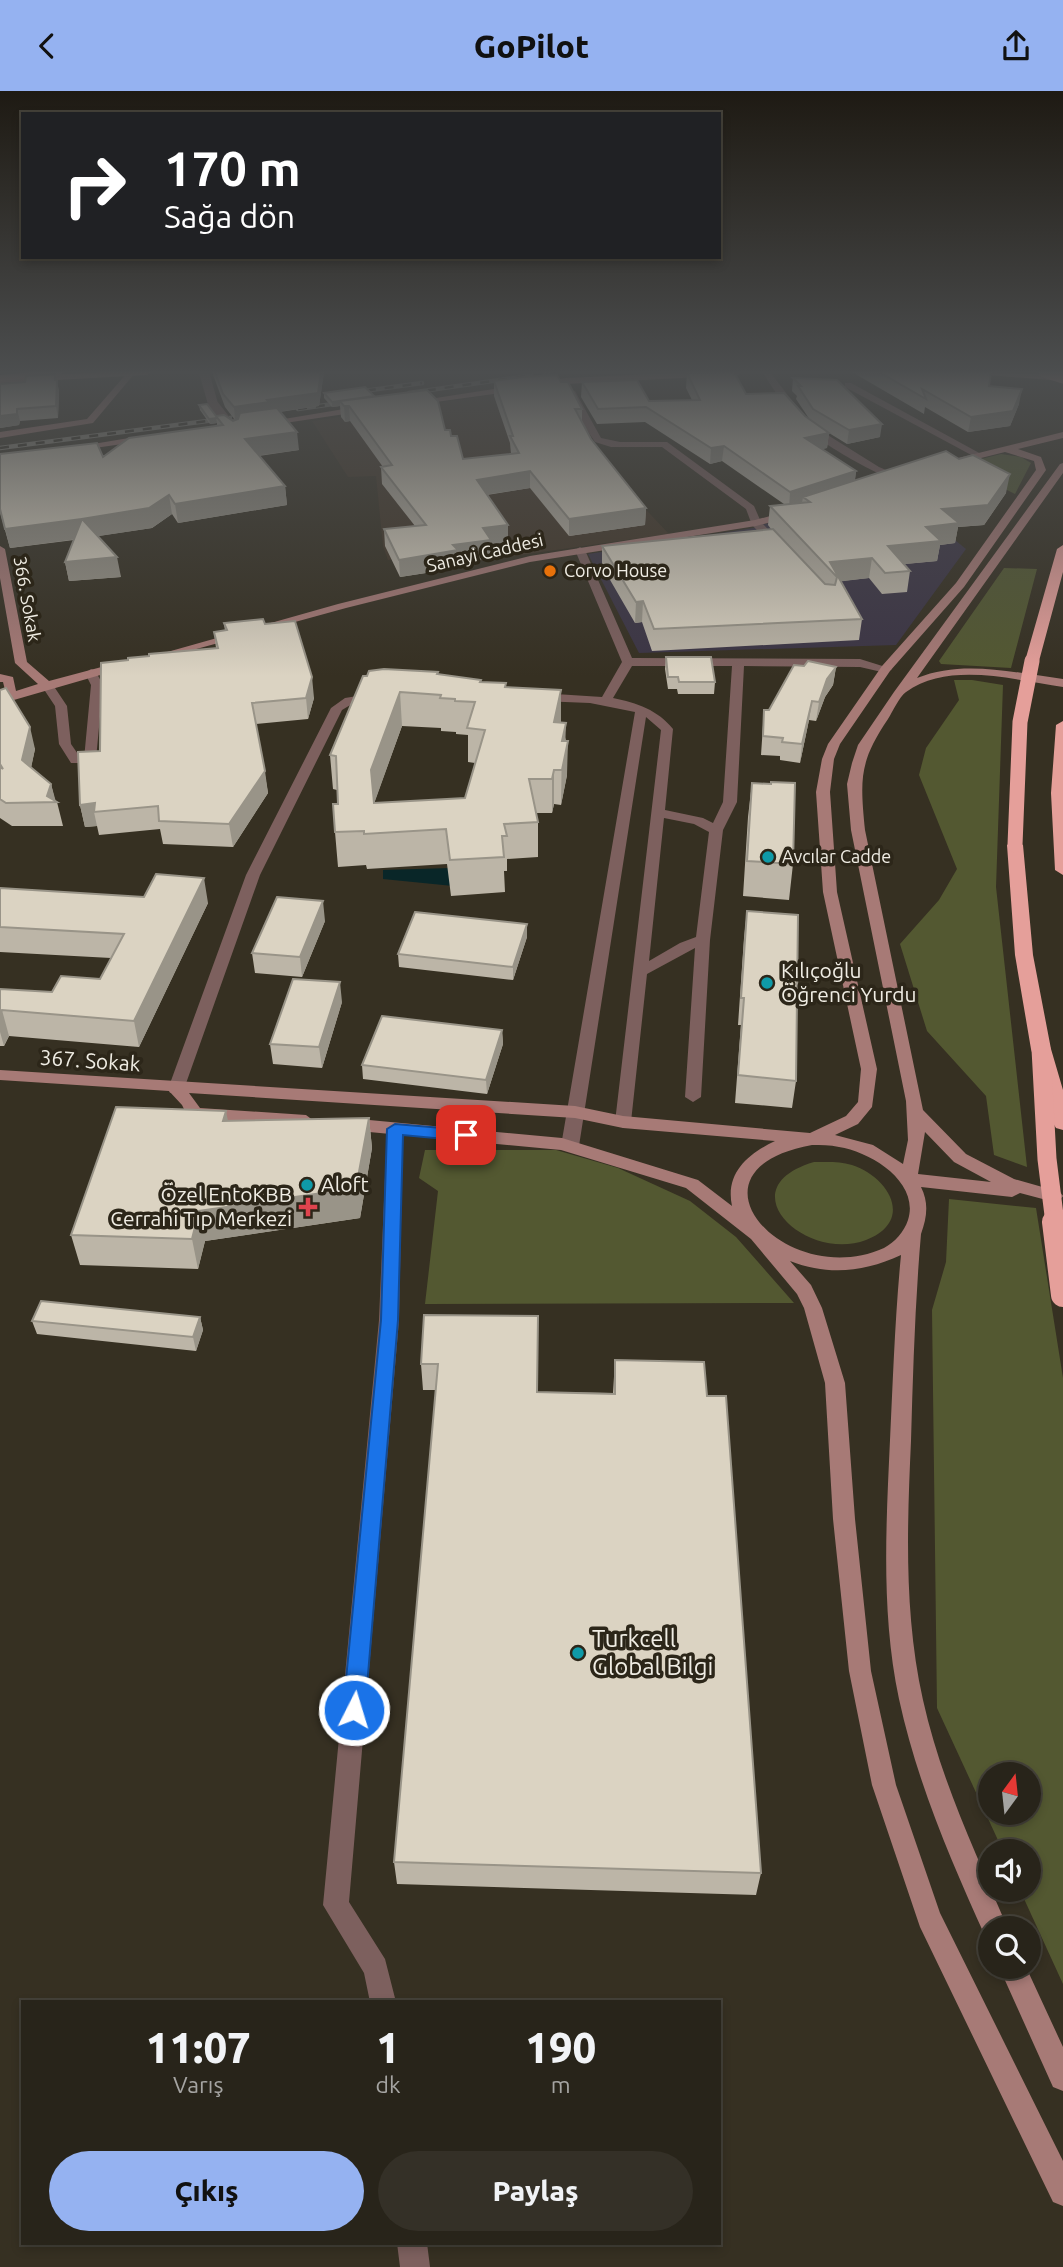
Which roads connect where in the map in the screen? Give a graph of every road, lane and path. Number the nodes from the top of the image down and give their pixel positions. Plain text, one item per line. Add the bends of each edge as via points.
1 (703, 474) edge
2 (887, 474) edge
3 (909, 474) edge
4 (1039, 474) edge
5 (1058, 474) edge
6 (897, 478) junction
7 (884, 482) edge
8 (801, 510) edge
9 (756, 523) junction
10 (0, 549) edge
11 (1063, 549) edge
12 (580, 550) junction
13 (783, 552) edge
14 (1063, 593) edge
15 (1032, 661) junction
16 (628, 662) junction
17 (21, 663) junction
18 (738, 663) junction
19 (886, 669) junction
20 (0, 671) edge
21 (91, 673) junction
22 (0, 678) edge
23 (1063, 683) edge
24 (47, 685) junction
25 (898, 695) junction
26 (388, 696) edge
27 (524, 696) edge
28 (607, 699) junction
29 (2, 700) edge
30 (641, 711) junction
31 (1062, 732) edge
32 (90, 759) edge
33 (76, 760) edge
34 (659, 813) junction
35 (716, 830) junction
36 (1063, 870) edge
37 (703, 940) junction
38 (640, 972) junction
39 (1041, 1049) junction
40 (0, 1075) edge
41 (176, 1089) junction
42 (693, 1097) dead end
43 (914, 1111) junction
44 (575, 1112) junction
45 (624, 1122) junction
46 (1063, 1123) edge
47 (395, 1129) junction
48 (812, 1139) junction
49 (570, 1146) junction
50 (908, 1179) junction
51 (1058, 1196) edge
52 (757, 1234) junction
53 (912, 1234) junction
54 (1063, 1295) edge
55 (989, 1916) edge
56 (1018, 1979) edge
57 (383, 2000) edge
58 (1063, 2077) edge
59 (1063, 2192) edge
60 (412, 2245) edge
61 (415, 2267) edge

1 - 9 street via 750,508
2 - 6 street
3 - 6 street
4 - 19 street via 960,585
5 - 25 street
6 - 7 street
8 - 9 street, Sanayi Caddesi
9 - 12 street, Sanayi Caddesi
9 - 13 street
10 - 17 street, 366. Sokak
11 - 15 highway
12 - 16 street
12 - 21 street, Sanayi Caddesi via 342,605
14 - 15 highway
15 - 39 highway, bridge via 1020,722 1015,845 1024,955
16 - 18 street
16 - 28 street
17 - 20 street
17 - 24 street, 366. Sokak
18 - 19 street via 860,663
18 - 35 street via 730,801
19 - 48 street via 834,744 823,792 830,892 869,1069 866,1103 852,1120
21 - 24 street, Sanayi Caddesi
21 - 32 street via 97,685
22 - 29 street via 9,680 11,689
23 - 25 street via 948,672 922,679
24 - 29 street, Sanayi Caddesi
24 - 33 street via 61,706 65,744
25 - 43 street via 864,745 854,784 858,830
26 - 41 street via 349,701 337,708 253,875
27 - 28 street
28 - 30 street
30 - 34 street via 658,717 667,729
30 - 44 street
31 - 36 highway
34 - 35 street
34 - 38 street
35 - 37 street
37 - 38 street
37 - 42 street
38 - 45 street
39 - 46 highway, bridge
39 - 54 highway, bridge via 1047,1159
40 - 41 street, 367. Sokak
41 - 44 street, 367. Sokak
41 - 47 street via 194,1113
43 - 50 street via 917,1140
43 - 51 street via 960,1159 1008,1184
44 - 45 street, 367. Sokak
44 - 49 street
45 - 48 street, 367. Sokak
47 - 49 street
47 - 57 street via 389,1320 336,1905 376,1968
48 - 50 street via 867,1149
48 - 52 street via 760,1155 745,1171 738,1192 743,1213
49 - 52 street via 692,1184
50 - 51 street
50 - 53 street via 917,1198
52 - 53 street via 790,1254 841,1265 883,1256
52 - 59 street via 804,1290 835,1383 860,1671 884,1785 929,1918
53 - 55 street via 901,1360 897,1494 904,1646 911,1698 926,1754
56 - 58 street
60 - 61 street

